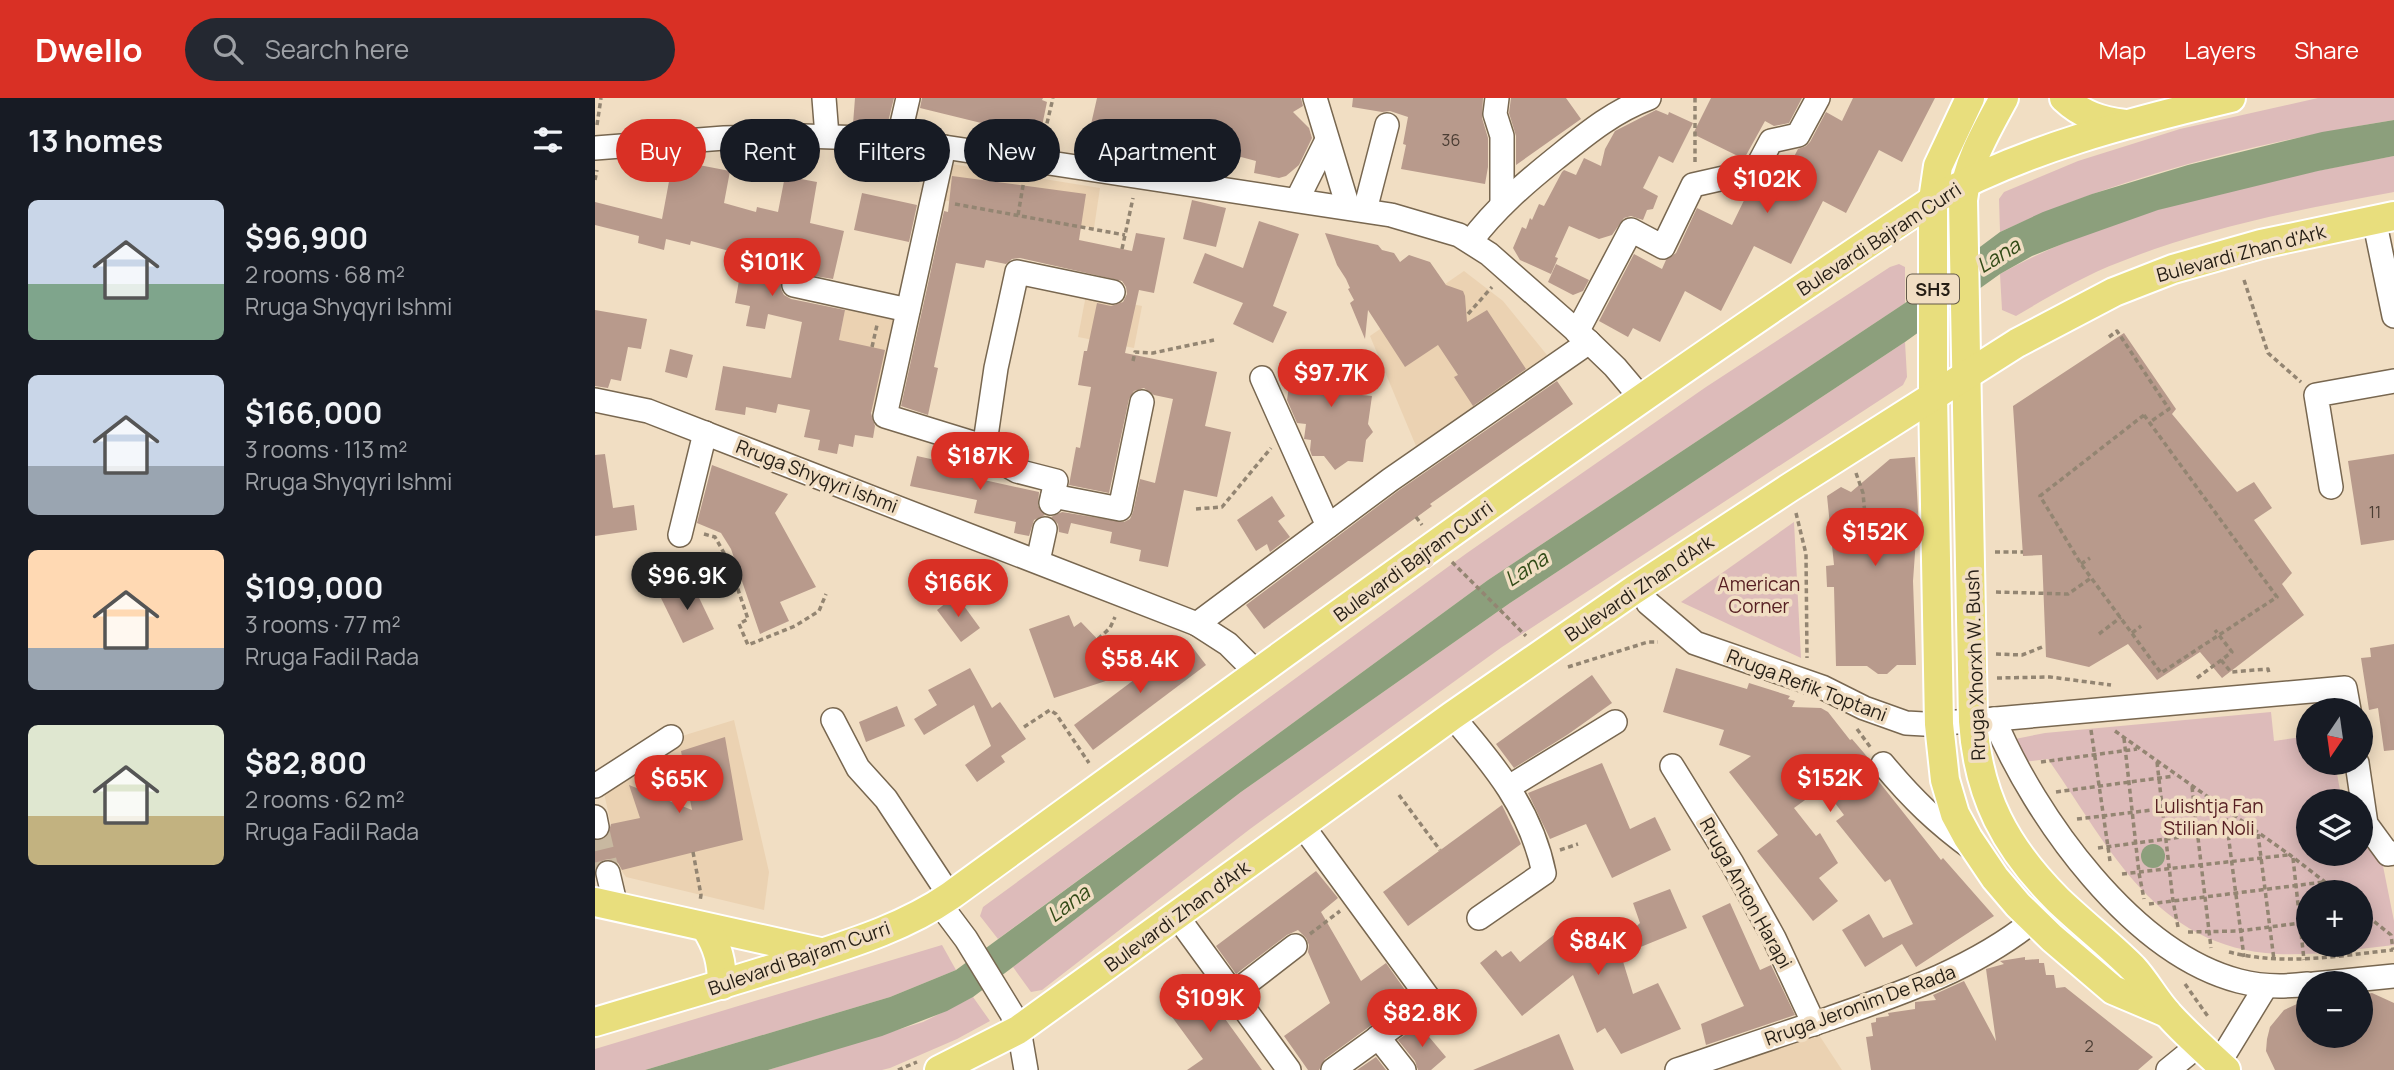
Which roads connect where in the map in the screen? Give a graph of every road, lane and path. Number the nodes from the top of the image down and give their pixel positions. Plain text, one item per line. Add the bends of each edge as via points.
1 (601, 98) edge
2 (824, 98) edge
3 (908, 98) edge
4 (1053, 98) edge
5 (1315, 98) edge
6 (1497, 98) edge
7 (1649, 98) edge
8 (1696, 98) edge
9 (1818, 98) edge
10 (1970, 98) edge
11 (2004, 98) edge
12 (2064, 98) edge
13 (2231, 98) edge
14 (1625, 102) edge
15 (903, 119) edge
16 (1046, 119) edge
17 (2128, 124) junction
18 (1387, 125) dead end
19 (827, 136) junction
20 (834, 136) edge
21 (595, 138) edge
22 (1327, 139) junction
23 (595, 148) edge
24 (936, 182) edge
25 (1027, 182) edge
26 (1137, 182) edge
27 (1178, 182) edge
28 (1965, 182) junction
29 (1693, 185) junction
30 (932, 200) junction
31 (1297, 200) junction
32 (1933, 200) junction
33 (1501, 205) junction
34 (1357, 208) junction
35 (1018, 215) junction
36 (2384, 218) edge
37 (1125, 235) junction
38 (1471, 241) junction
39 (1122, 249) dead end
40 (2244, 280) dead end
41 (794, 285) dead end
42 (1490, 289) dead end
43 (1113, 292) dead end
44 (908, 310) junction
45 (1468, 314) dead end
46 (2394, 316) edge
47 (1583, 337) junction
48 (2109, 337) dead end
49 (1214, 340) dead end
50 (1133, 361) dead end
51 (1967, 373) junction
52 (1262, 377) dead end
53 (2394, 381) edge
54 (1933, 394) junction
55 (2316, 395) junction
56 (1642, 399) junction
57 (595, 400) edge
58 (1142, 402) dead end
59 (2150, 423) junction
60 (1285, 432) junction
61 (705, 433) junction
62 (992, 449) junction
63 (1856, 472) dead end
64 (2331, 487) dead end
65 (1794, 504) dead end
66 (1196, 509) dead end
67 (1865, 515) dead end
68 (1328, 526) junction
69 (1045, 529) dead end
70 (681, 530) joint
71 (1995, 552) dead end
72 (2023, 552) dead end
73 (2090, 558) dead end
74 (1038, 561) junction
75 (1450, 561) dead end
76 (2081, 565) junction
77 (2091, 578) junction
78 (1996, 592) dead end
79 (826, 594) dead end
80 (1648, 603) dead end
81 (1119, 608) dead end
82 (2121, 617) junction
83 (1197, 624) junction
84 (2141, 626) dead end
85 (2215, 630) dead end
86 (1807, 631) dead end
87 (2131, 633) junction
88 (2099, 634) dead end
89 (2219, 635) junction
90 (1528, 637) dead end
91 (1098, 639) dead end
92 (1648, 642) dead end
93 (2045, 646) dead end
94 (1995, 654) dead end
95 (2221, 660) junction
96 (1580, 664) dead end
97 (2231, 672) dead end
98 (1258, 674) junction
99 (1995, 678) dead end
100 (2196, 680) dead end
101 (2117, 685) dead end
102 (2347, 698) edge
103 (2088, 711) junction
104 (1452, 716) junction
105 (833, 720) dead end
106 (1984, 720) junction
107 (1615, 722) dead end
108 (1939, 724) junction
109 (1024, 727) dead end
110 (671, 737) dead end
111 (2124, 738) junction
112 (2140, 749) junction
113 (2125, 750) junction
114 (2095, 754) junction
115 (2157, 762) junction
116 (1883, 764) dead end
117 (1672, 766) dead end
118 (2017, 766) junction
119 (1092, 768) dead end
120 (2176, 775) junction
121 (2359, 775) edge
122 (2159, 778) junction
123 (2129, 781) junction
124 (677, 784) dead end
125 (595, 786) edge
126 (2099, 786) junction
127 (1509, 787) junction
128 (2192, 787) junction
129 (1399, 795) dead end
130 (2034, 795) junction
131 (682, 801) dead end
132 (2213, 802) junction
133 (2194, 805) junction
134 (2162, 809) junction
135 (2225, 810) junction
136 (2132, 813) junction
137 (2102, 816) junction
138 (2050, 822) junction
139 (1302, 825) junction
140 (2249, 828) junction
141 (2228, 831) junction
142 (2258, 834) junction
143 (2197, 835) junction
144 (2166, 838) junction
145 (2136, 842) junction
146 (1578, 844) dead end
147 (2107, 846) junction
148 (1440, 850) dead end
149 (1562, 850) dead end
150 (693, 852) dead end
151 (1977, 852) junction
152 (2072, 852) junction
153 (2394, 853) edge
154 (2261, 857) junction
155 (2292, 857) junction
156 (2231, 862) junction
157 (2201, 866) junction
158 (2169, 869) junction
159 (608, 873) tunnel mouth
160 (2139, 873) junction
161 (2102, 876) junction
162 (2321, 880) edge
163 (2296, 886) joint
164 (2265, 889) junction
165 (2235, 893) junction
166 (701, 895) dead end
167 (2204, 896) junction
168 (1356, 898) junction
169 (944, 899) junction
170 (2173, 901) junction
171 (605, 904) edge
172 (1176, 915) junction
173 (1479, 918) dead end
174 (2033, 920) junction
175 (2373, 922) edge
176 (2296, 924) edge
177 (2270, 927) junction
178 (706, 928) junction
179 (2239, 931) junction
180 (2179, 932) junction
181 (2151, 933) junction
182 (2210, 933) junction
183 (1295, 946) joint
184 (2211, 947) dead end
185 (2394, 952) edge
186 (823, 953) junction
187 (2304, 957) edge
188 (2274, 960) junction
189 (2304, 960) junction
190 (2394, 976) edge
191 (2373, 978) edge
192 (2181, 979) dead end
193 (722, 985) junction
194 (2296, 985) edge
195 (2266, 986) junction
196 (1234, 993) junction
197 (2168, 1014) junction
198 (1012, 1017) junction
199 (595, 1022) edge
200 (1814, 1024) junction
201 (1378, 1037) junction
202 (2214, 1049) edge
203 (939, 1070) edge
204 (1026, 1070) edge
205 (1289, 1070) edge
206 (1333, 1070) edge
207 (1404, 1070) edge
208 (1677, 1070) edge
209 (2168, 1070) edge

1 - 21 path
2 - 19 street
3 - 15 street
4 - 16 path
5 - 22 street
6 - 33 street via 1495,114 1502,136
7 - 14 street
8 - 29 path
9 - 29 street via 1798,135 1771,141 1755,171
10 - 32 main road, SH3 via 1938,166
11 - 28 main road, SH3
12 - 17 main road via 2091,117
13 - 17 main road, Bulevardi Bajram Curri
14 - 33 street
17 - 28 main road, Bulevardi Bajram Curri
18 - 34 street
19 - 20 street
19 - 23 street
22 - 31 street
22 - 34 street
24 - 30 street
25 - 35 path
26 - 37 path
27 - 31 street
28 - 32 main road, Bulevardi Bajram Curri
28 - 51 main road, SH3
29 - 47 street via 1663,247 1630,230
30 - 35 path
30 - 44 street
31 - 34 street
32 - 54 main road, SH3
32 - 56 main road, Bulevardi Bajram Curri
33 - 38 street
34 - 38 street via 1437,227
35 - 37 path
36 - 46 street
36 - 51 main road, Bulevardi Zhan d'Ark via 2215,256 2144,280 2055,321
37 - 39 path
38 - 47 street
40 - 55 path via 2268,353
41 - 44 street
42 - 45 path
43 - 62 street via 1017,272 987,416 986,436
44 - 62 street via 885,416
47 - 56 street
47 - 68 street
48 - 59 path via 2117,331 2169,408
49 - 50 path via 1153,354 1135,352
51 - 54 main road, Bulevardi Zhan d'Ark
51 - 106 main road, Rruga Xhorxh W. Bush
52 - 60 street
53 - 55 street
54 - 104 main road, Bulevardi Zhan d'Ark via 1716,535
54 - 108 main road, Rruga Xhorxh W. Bush
55 - 64 street
56 - 98 main road, Bulevardi Bajram Curri
57 - 61 street, Rruga Shyqyri Ishmi via 648,411
58 - 62 street via 1121,509 1052,500 1056,481 1017,471
59 - 76 path via 2144,415 2040,496
59 - 89 path via 2277,597
60 - 66 path via 1222,507
60 - 68 street
61 - 70 street
61 - 74 street, Rruga Shyqyri Ishmi
63 - 67 path
65 - 86 path via 1806,554
68 - 83 street
69 - 74 street
70 - 79 path via 715,537 748,619 740,624 748,645 819,611
71 - 72 path
73 - 76 path
74 - 83 street, Rruga Shyqyri Ishmi
75 - 90 path
76 - 77 path
77 - 78 path via 2068,594
77 - 82 path
80 - 108 street, Rruga Refik Toptani via 1695,643 1815,684 1884,716 1906,723
81 - 91 path via 1110,628
82 - 87 path
82 - 88 path
83 - 98 street, Rruga Shyqyri Ishmi via 1228,644
84 - 87 path
85 - 89 path
87 - 89 path via 2161,673
89 - 95 path via 2232,652
92 - 96 path
93 - 94 path via 2022,654
95 - 97 path
95 - 100 path
98 - 169 main road, Bulevardi Bajram Curri
99 - 101 path via 2050,677
102 - 103 street, Rruga Refik Toptani via 2345,688
103 - 106 street, Rruga Refik Toptani
103 - 111 path
103 - 114 path
104 - 127 street
104 - 139 main road, Bulevardi Zhan d'Ark
105 - 169 street via 858,768 886,799
106 - 108 street, Rruga Refik Toptani
106 - 118 street
106 - 197 main road, Rruga Xhorxh W. Bush via 1977,759 1983,787 2009,839 2059,900 2134,969
107 - 127 street
108 - 151 main road, Rruga Xhorxh W. Bush via 1947,790
109 - 119 path via 1050,710
110 - 125 street
111 - 112 path
111 - 113 path
112 - 113 path
112 - 115 path
113 - 114 path
113 - 123 path
114 - 118 path
114 - 126 path
115 - 120 path
115 - 122 path
116 - 151 street via 1939,824
117 - 200 street, Rruga Anton Harapi via 1756,906
118 - 130 street
120 - 122 path
120 - 128 path
121 - 153 street via 2366,824 2388,854
122 - 123 path
122 - 134 path
123 - 126 path
123 - 136 path
124 - 131 path
126 - 130 path
126 - 137 path
127 - 173 street via 1532,832 1545,873
128 - 132 path
128 - 133 path
129 - 148 path
130 - 138 street
132 - 133 path
132 - 135 path
133 - 134 path
133 - 143 path
134 - 136 path
134 - 144 path
135 - 140 path
135 - 141 path
136 - 137 path
136 - 145 path
137 - 138 path
137 - 147 path
138 - 152 street
139 - 168 street
139 - 172 main road, Bulevardi Zhan d'Ark
140 - 141 path
140 - 142 path
141 - 143 path
141 - 156 path
142 - 154 path
142 - 155 path
143 - 144 path
143 - 157 path
144 - 145 path
144 - 158 path
145 - 147 path
145 - 160 path
146 - 149 path
147 - 152 path
147 - 161 path
150 - 166 path
151 - 174 main road, Rruga Xhorxh W. Bush
152 - 161 street
154 - 155 path
154 - 156 path
154 - 164 path
155 - 162 path
155 - 163 path
156 - 157 path
156 - 165 path
157 - 158 path
157 - 167 path
158 - 160 path
158 - 170 path
159 - 171 street
160 - 161 path
160 - 170 path via 2145,905
161 - 181 street
163 - 164 path
164 - 165 path
164 - 177 path
165 - 167 path
165 - 179 path
167 - 170 path
167 - 182 path
168 - 183 path
168 - 201 street via 1430,1000
169 - 186 main road, Bulevardi Bajram Curri via 879,934
169 - 198 street
170 - 180 path
171 - 178 main road
172 - 196 street
172 - 198 main road, Bulevardi Zhan d'Ark
174 - 197 main road, Rruga Xhorxh W. Bush via 2113,990
174 - 200 street, Rruga Jeronim De Rada via 1964,967
175 - 185 path via 2391,936
176 - 177 path
177 - 179 path
177 - 188 path
178 - 186 main road
178 - 193 main road via 722,963
179 - 182 path
180 - 181 path
180 - 182 path
181 - 195 street via 2183,958 2213,972
183 - 196 street
184 - 188 path
185 - 189 path
186 - 193 main road, Bulevardi Bajram Curri
187 - 189 path
188 - 189 path
190 - 191 street
192 - 202 path
193 - 199 main road, Bulevardi Bajram Curri
194 - 195 street
195 - 202 street
196 - 205 street
197 - 202 main road, Rruga Xhorxh W. Bush
198 - 203 main road, Bulevardi Zhan d'Ark
198 - 204 street
200 - 208 street, Rruga Jeronim De Rada
201 - 206 street
201 - 207 street
202 - 209 street

